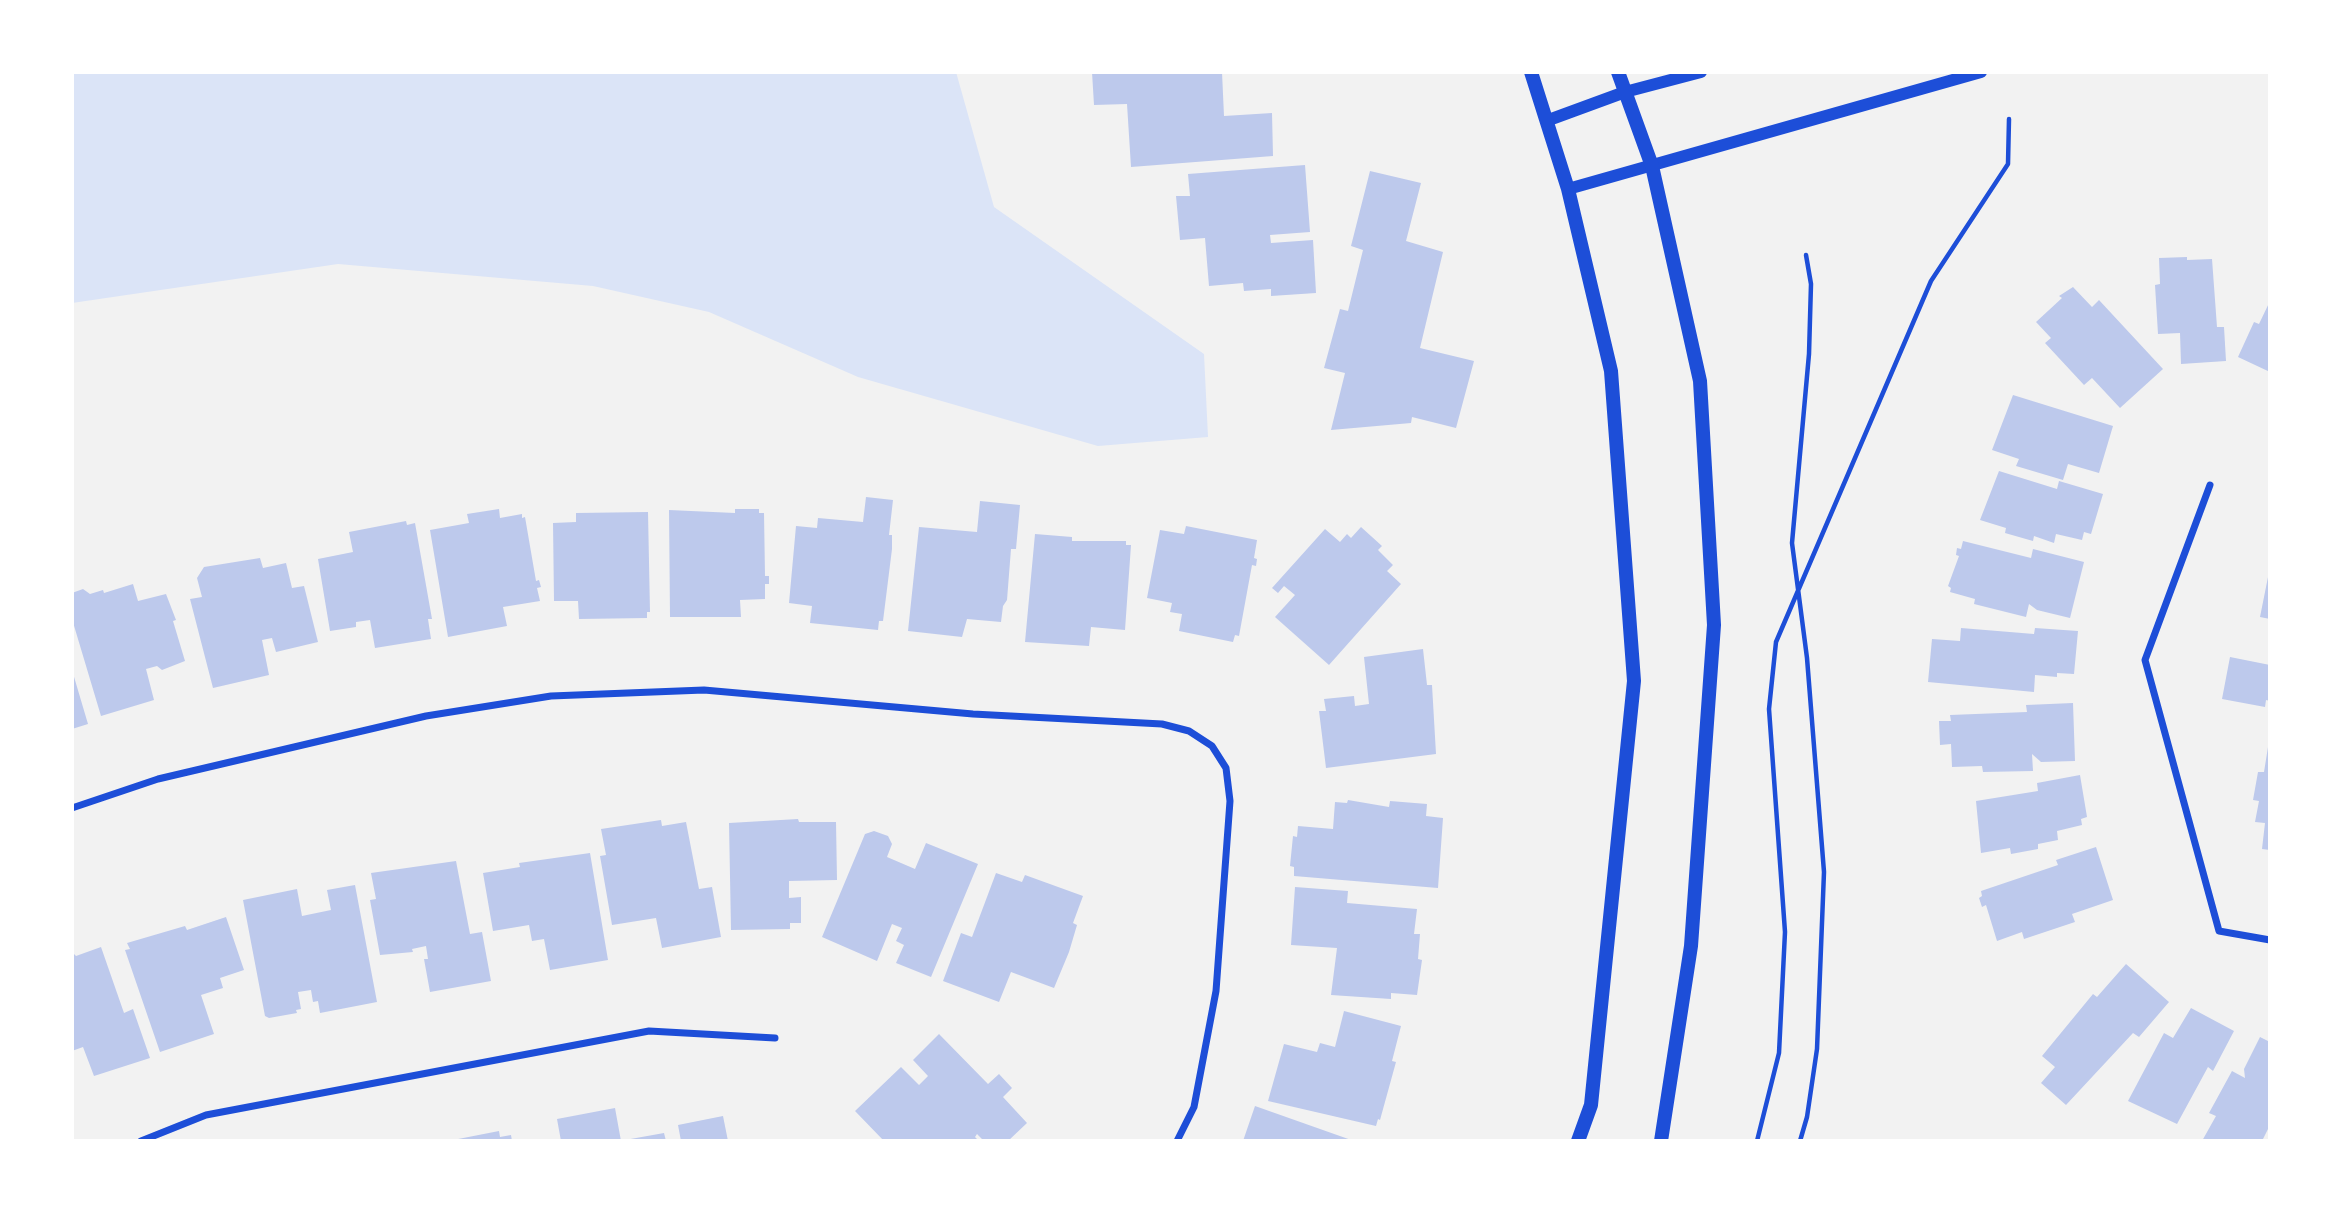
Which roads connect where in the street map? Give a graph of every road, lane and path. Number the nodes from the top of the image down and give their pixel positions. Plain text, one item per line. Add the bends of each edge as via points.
1 (1531, 72) edge
2 (1618, 72) edge
3 (1701, 72) edge
4 (1981, 72) edge
5 (1625, 92) junction
6 (2009, 119) dead end
7 (1546, 121) junction
8 (1652, 166) junction
9 (1568, 188) junction
10 (1806, 255) dead end
11 (2210, 485) dead end
12 (1799, 590) junction
13 (72, 808) edge
14 (2270, 940) edge
15 (775, 1038) dead end
16 (141, 1141) edge
17 (1178, 1141) edge
18 (1578, 1141) edge
19 (1661, 1141) edge
20 (1757, 1141) edge
21 (1800, 1141) edge

1 - 7 main road
2 - 5 main road
3 - 5 street
4 - 8 street
5 - 7 street
5 - 8 main road
6 - 12 path via 2008,164 1931,281
7 - 9 main road
8 - 9 street
8 - 19 main road via 1700,381 1714,625 1691,946
9 - 18 main road via 1611,371 1634,681 1591,1105
10 - 12 path via 1811,284 1809,354 1792,543
11 - 14 street via 2145,660 2219,931
12 - 20 path via 1776,642 1769,709 1785,932 1779,1053
12 - 21 path via 1824,872 1817,1049
13 - 17 street via 158,779 426,716 551,696 704,690 973,714 1162,724 1189,731 1212,746 1226,768 1230,801 1216,992 1194,1107
15 - 16 street via 649,1031 206,1115

